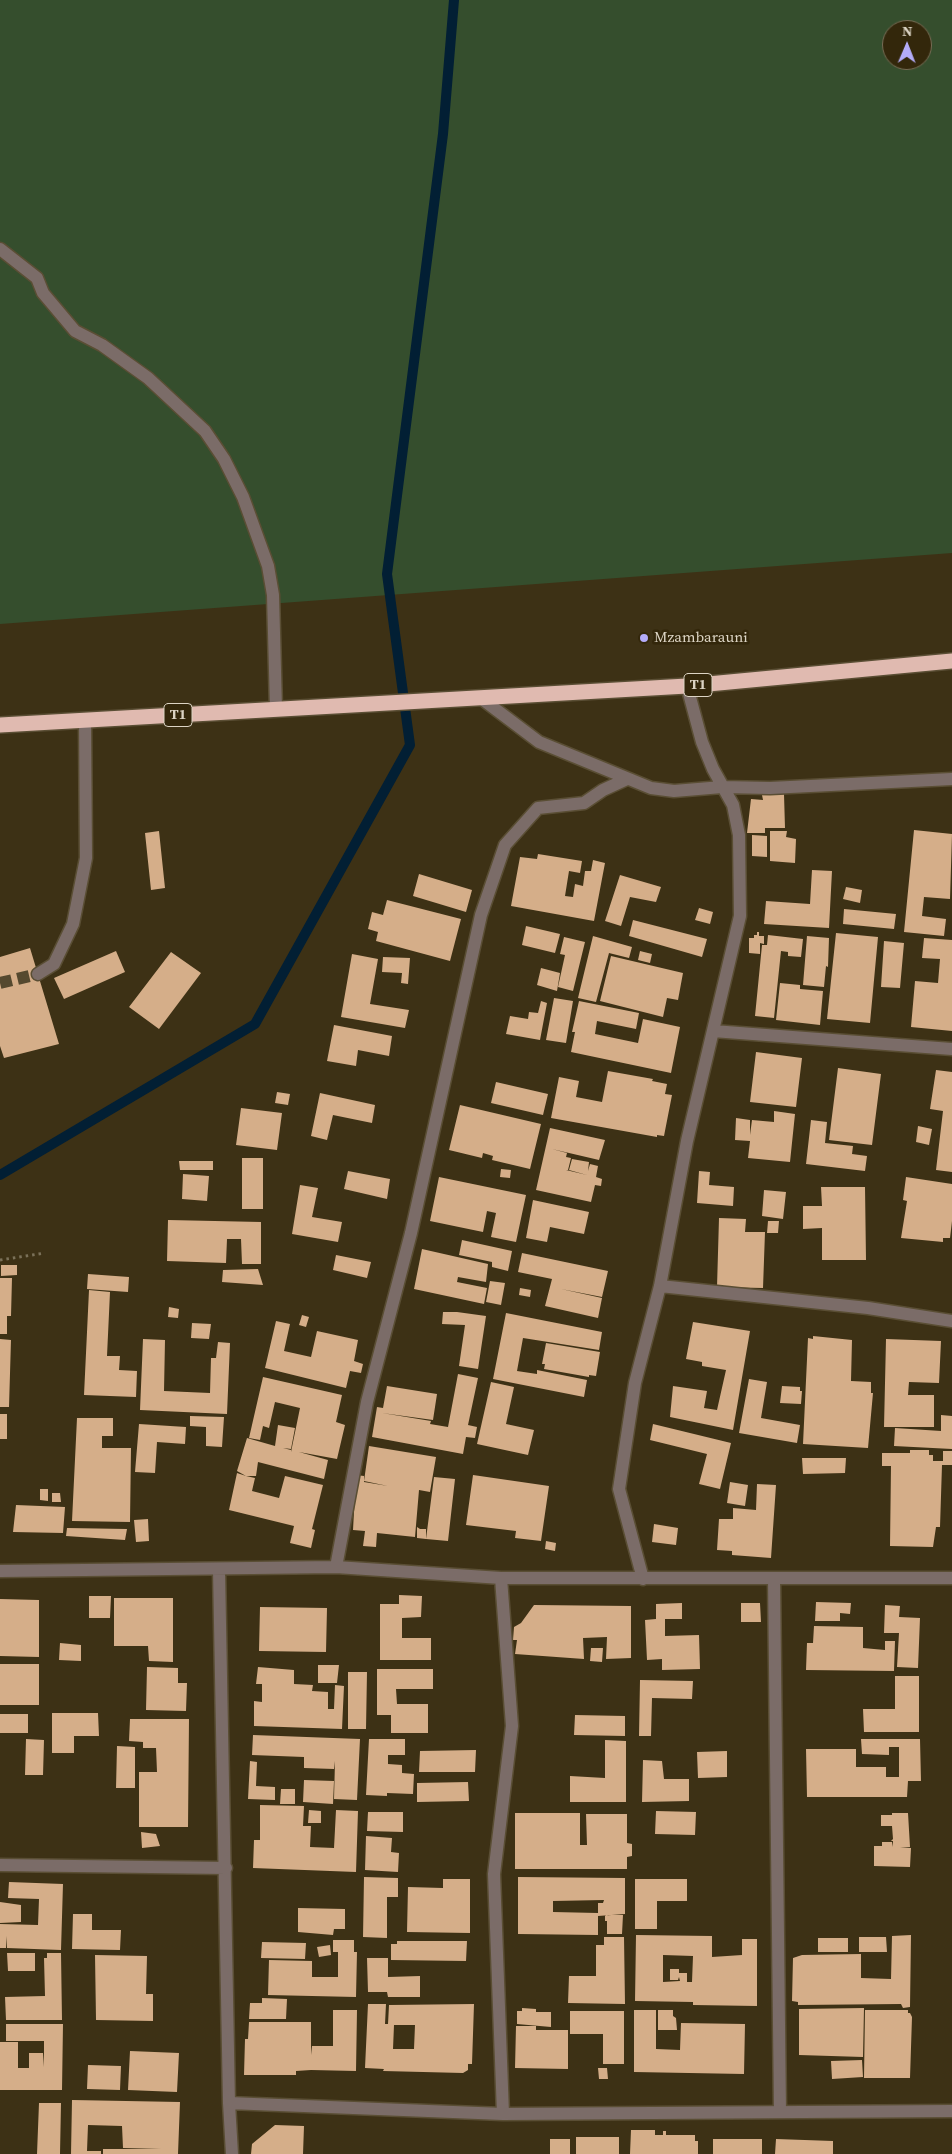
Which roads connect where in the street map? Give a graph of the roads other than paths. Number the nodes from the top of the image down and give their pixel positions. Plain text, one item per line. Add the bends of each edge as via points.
1 (0, 249) edge
2 (952, 661) edge
3 (687, 686) junction
4 (482, 699) junction
5 (276, 709) junction
6 (85, 720) junction
7 (0, 725) edge
8 (627, 779) junction
9 (952, 779) edge
10 (722, 787) junction
11 (38, 974) tunnel mouth
12 (713, 1031) junction
13 (952, 1049) edge
14 (660, 1286) junction
15 (952, 1321) edge
16 (336, 1567) junction
17 (219, 1570) junction
18 (0, 1571) edge
19 (501, 1578) junction
20 (952, 1578) edge
21 (643, 1579) junction
22 (774, 1579) junction
23 (0, 1865) edge
24 (226, 1868) junction
25 (229, 2103) junction
26 (952, 2111) edge
27 (780, 2112) junction
28 (503, 2114) junction
29 (232, 2154) edge

1 - 5 street via 37,278 43,294 75,331 102,345 148,378 205,431 224,459 247,506 268,566
2 - 3 highway, T1
3 - 4 highway, T1
3 - 10 street via 702,742
4 - 5 highway, T1
4 - 8 street via 539,742
5 - 6 highway, T1
6 - 7 highway, T1
6 - 11 street via 86,858 73,924 54,964
8 - 10 street via 651,788 674,791
8 - 16 street via 584,803 538,808 505,845 482,916 411,1233 367,1402
9 - 10 street
10 - 12 street via 733,805 738,835 740,916
12 - 13 street
12 - 14 street via 687,1141
14 - 15 street via 868,1308
14 - 21 street via 635,1383 618,1489
16 - 17 street
16 - 19 street
17 - 18 street
17 - 24 street
19 - 21 street
19 - 28 street via 512,1726 494,1874
20 - 22 street
21 - 22 street
22 - 27 street
23 - 24 street
24 - 25 street
25 - 28 street
25 - 29 street
26 - 27 street
27 - 28 street

